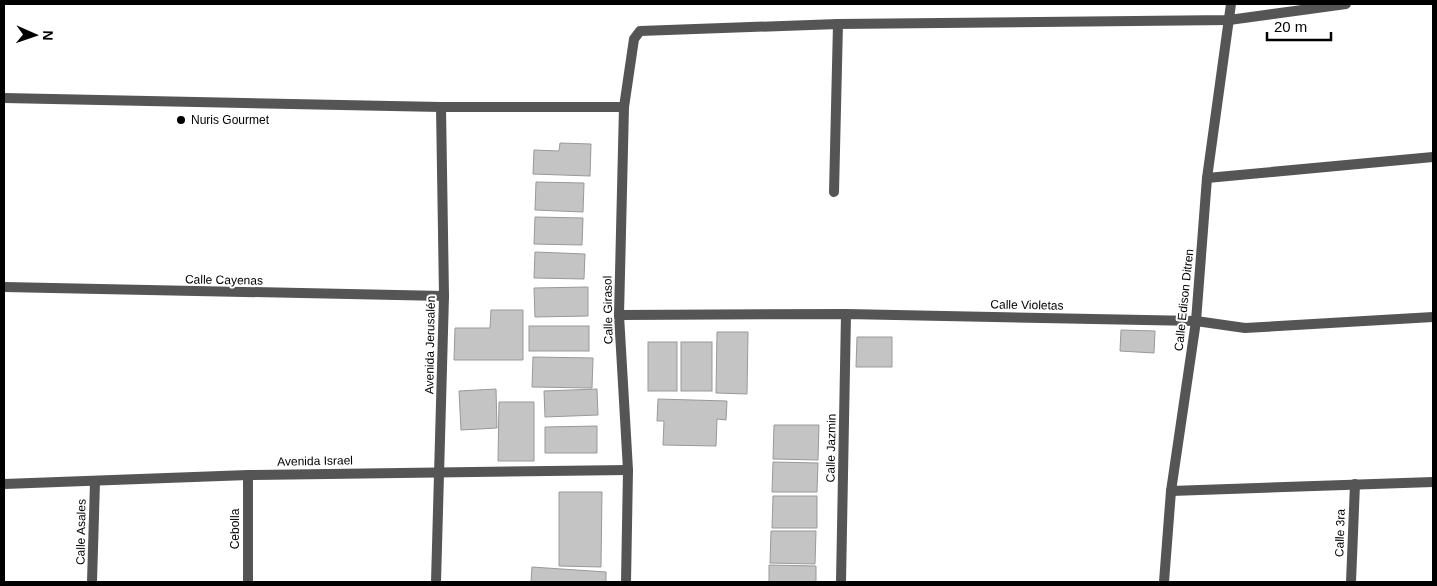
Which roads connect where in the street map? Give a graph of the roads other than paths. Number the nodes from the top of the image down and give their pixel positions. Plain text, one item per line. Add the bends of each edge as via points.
1 (1231, 4) edge
2 (1346, 4) edge
3 (1229, 20) junction
4 (838, 24) junction
5 (4, 98) edge
6 (441, 107) junction
7 (624, 108) junction
8 (1433, 157) edge
9 (1207, 178) junction
10 (834, 192) dead end
11 (4, 287) edge
12 (444, 296) junction
13 (846, 314) junction
14 (619, 315) junction
15 (1433, 317) edge
16 (1196, 321) junction
17 (628, 470) junction
18 (439, 472) junction
19 (248, 475) junction
20 (95, 482) junction
21 (1433, 482) edge
22 (4, 484) edge
23 (1355, 484) junction
24 (1171, 491) junction
25 (92, 582) edge
26 (248, 582) edge
27 (436, 582) edge
28 (626, 582) edge
29 (841, 582) edge
30 (1164, 582) edge
31 (1351, 582) edge

1 - 3 street, Calle Edison Ditren
2 - 3 street
3 - 4 street
3 - 9 street, Calle Edison Ditren
4 - 7 street, Calle Girasol via 640,31 634,39
4 - 10 street
5 - 6 street
6 - 7 street
6 - 12 street, Avenida Jerusalén
7 - 14 street, Calle Girasol
8 - 9 street
9 - 16 street, Calle Edison Ditren
11 - 12 street, Calle Cayenas
12 - 18 street, Avenida Jerusalén
13 - 14 street, Calle Violetas
13 - 16 street, Calle Violetas
13 - 29 street, Calle Jazmin
14 - 17 street, Calle Girasol
15 - 16 street, Calle Violetas via 1245,328
16 - 24 street, Calle Edison Ditren
17 - 18 street, Avenida Israel
17 - 28 street, Calle Girasol
18 - 19 street, Avenida Israel
18 - 27 street, Avenida Jerusalén
19 - 20 street, Avenida Israel
19 - 26 street, Cebolla
20 - 22 street, Avenida Israel
20 - 25 street, Calle Asales
21 - 23 street
23 - 24 street
23 - 31 street, Calle 3ra
24 - 30 street, Calle Edison Ditren

